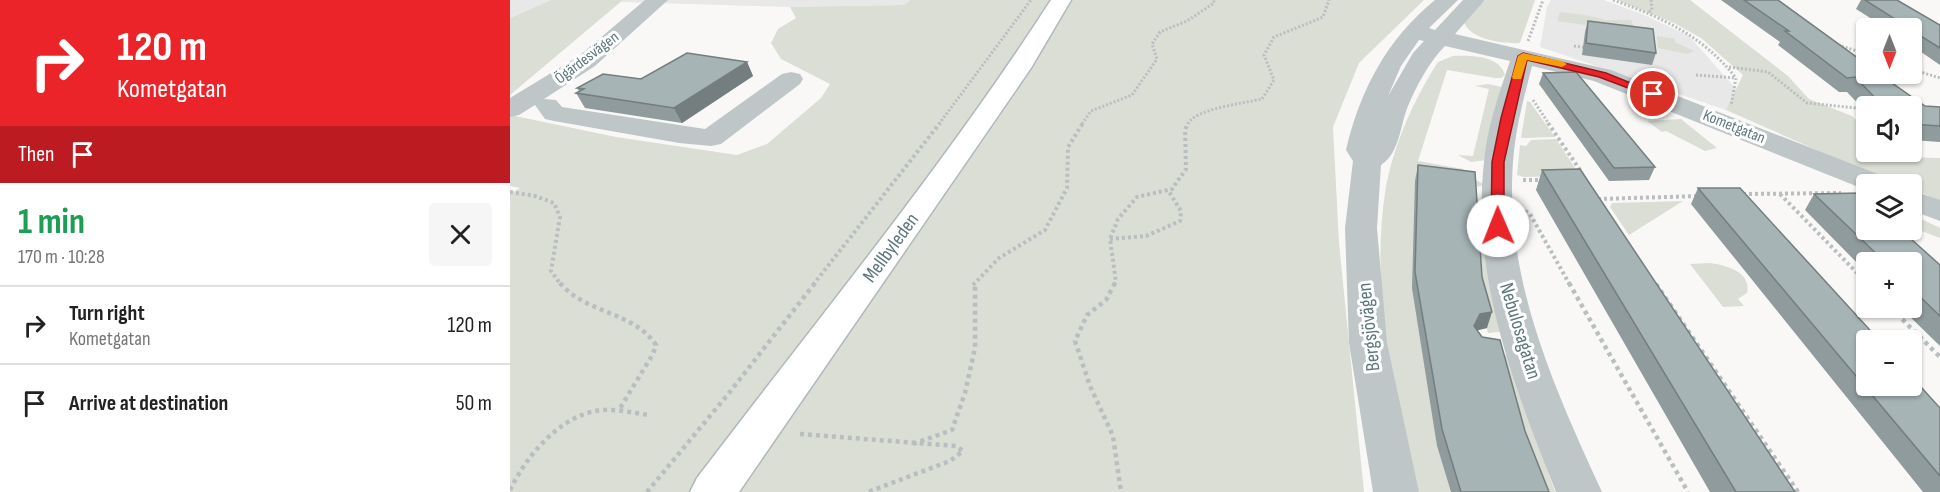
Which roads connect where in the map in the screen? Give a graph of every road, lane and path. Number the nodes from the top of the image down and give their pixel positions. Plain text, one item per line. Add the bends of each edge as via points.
1 (658, 0) edge
2 (1031, 0) edge
3 (1061, 0) edge
4 (1214, 0) edge
5 (1329, 0) edge
6 (1448, 0) edge
7 (1475, 0) edge
8 (1543, 0) edge
9 (1613, 0) edge
10 (1651, 0) edge
11 (1649, 12) junction
12 (1427, 34) junction
13 (1830, 42) edge
14 (1574, 46) dead end
15 (1595, 49) edge
16 (1856, 51) edge
17 (1523, 56) junction
18 (1729, 67) junction
19 (1922, 72) edge
20 (1696, 75) dead end
21 (600, 76) edge
22 (1736, 78) junction
23 (1940, 78) edge
24 (791, 79) dead end
25 (576, 82) junction
26 (1512, 94) junction
27 (526, 106) edge
28 (1856, 108) edge
29 (1722, 122) junction
30 (1498, 162) junction
31 (1856, 176) edge
32 (1586, 179) edge
33 (1545, 180) edge
34 (1592, 189) edge
35 (1168, 190) junction
36 (510, 192) edge
37 (1844, 193) edge
38 (1780, 194) junction
39 (1703, 196) edge
40 (1598, 199) junction
41 (1489, 200) junction
42 (1746, 203) edge
43 (1922, 204) edge
44 (1605, 208) edge
45 (1940, 211) edge
46 (1110, 239) junction
47 (1856, 272) edge
48 (1652, 278) edge
49 (1901, 318) edge
50 (1940, 357) edge
51 (619, 410) junction
52 (649, 415) dead end
53 (800, 434) dead end
54 (913, 444) junction
55 (510, 490) edge
56 (647, 492) edge
57 (713, 492) edge
58 (868, 492) edge
59 (1121, 492) edge
60 (1396, 492) edge
61 (1579, 492) edge
62 (1688, 492) edge
63 (1798, 492) edge

1 - 25 street, Ögärdesvägen
2 - 56 path via 972,82
3 - 57 main road, Mellbyleden via 960,153
4 - 54 path via 1187,21 1160,32 1152,44 1157,59 1132,94 1091,111 1068,147 1067,188 1045,230 999,258 973,285 975,348 952,430
5 - 35 path via 1323,17 1274,38 1264,55 1274,80 1262,99 1190,119 1185,130 1186,169
6 - 12 street, Bergsjövägen
7 - 12 street, Bergsjövägen
8 - 17 path
9 - 11 path
10 - 11 path
11 - 18 path via 1696,37
12 - 17 street, Kometgatan
12 - 60 street, Bergsjövägen via 1425,52 1395,106 1378,154 1367,161 1361,228 1368,343
13 - 16 path
14 - 15 path
17 - 26 street, Nebulosagatan
17 - 29 street, Kometgatan via 1602,75
18 - 22 path
18 - 28 path via 1768,72 1807,103
19 - 23 path
20 - 22 path
21 - 25 street
22 - 29 path via 1729,114
24 - 27 street via 711,138
25 - 27 street, Ögärdesvägen via 563,103
26 - 30 street, Nebulosagatan
26 - 32 path via 1537,104
29 - 31 street, Kometgatan
30 - 33 path via 1515,180
30 - 41 street, Nebulosagatan
34 - 40 path
35 - 46 path via 1137,197 1118,219
35 - 46 path via 1181,211 1180,221 1166,230 1134,239
36 - 51 path via 554,203 560,217 551,271 569,293 639,326 653,338 653,354
37 - 38 path
38 - 42 path via 1738,195
38 - 47 path
39 - 40 path
40 - 44 path
41 - 61 street, Nebulosagatan via 1505,288 1506,343
41 - 62 path via 1530,214
43 - 45 street
46 - 59 path via 1116,282 1106,300 1087,315 1075,341 1113,436
48 - 63 path
49 - 50 path
51 - 52 path
51 - 55 path via 595,411 559,430 516,474
53 - 54 path
54 - 58 path via 956,446 963,451 950,461

